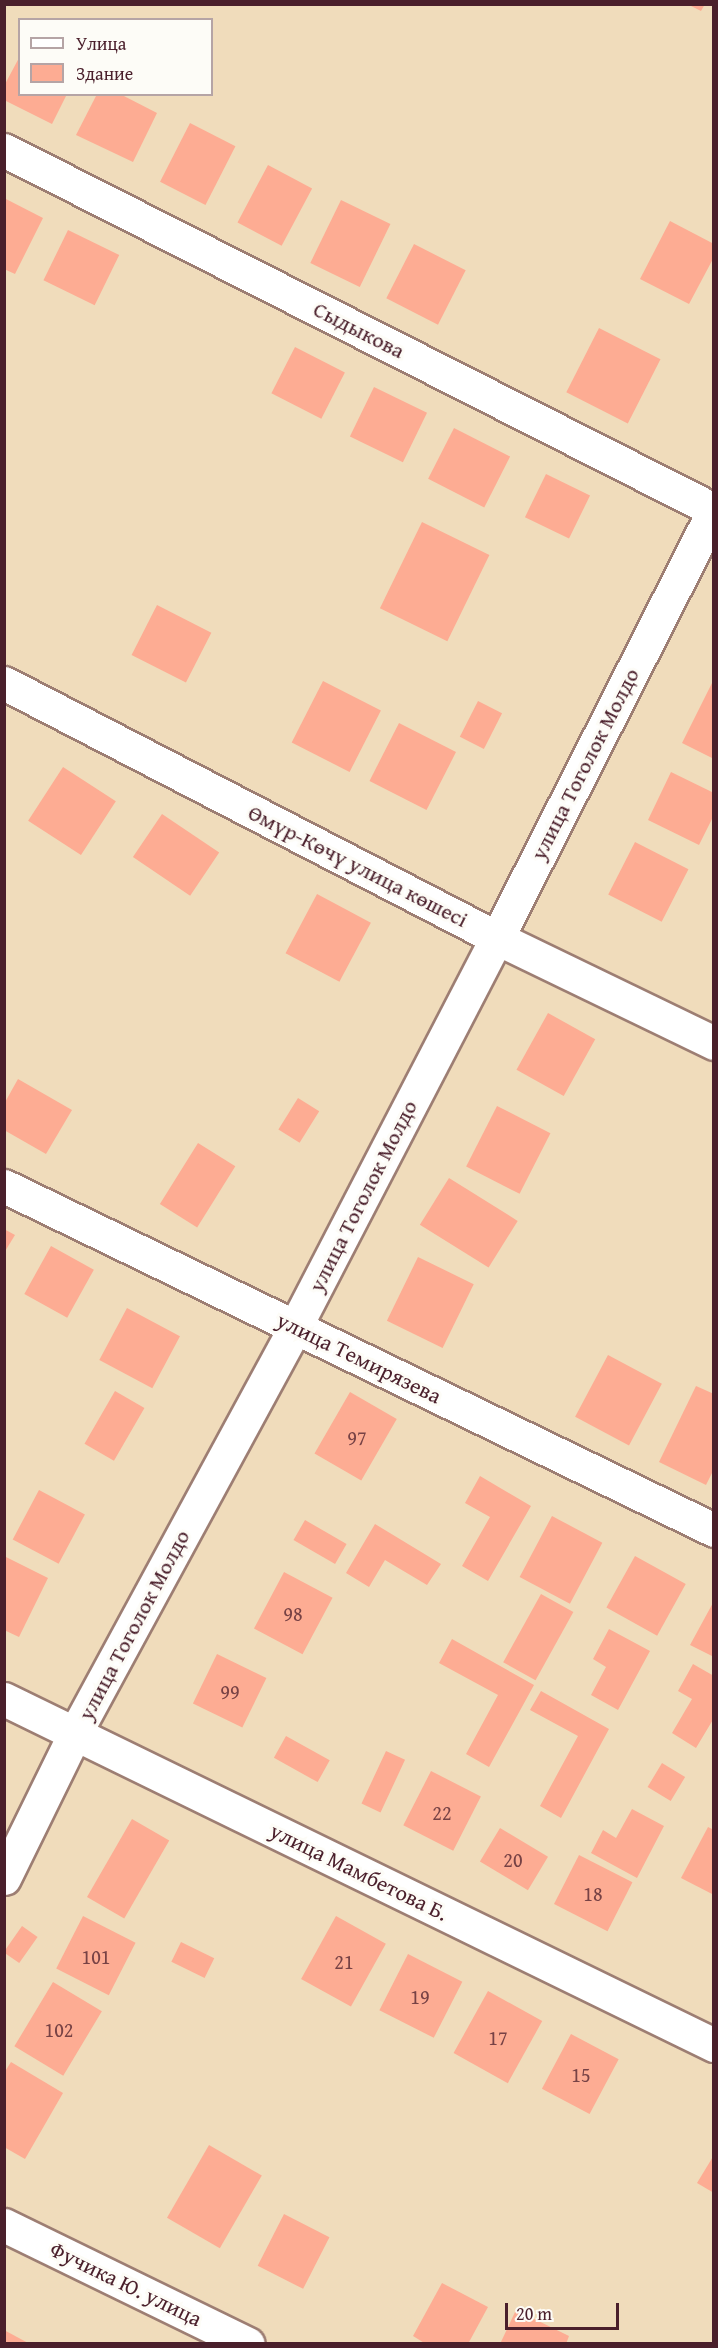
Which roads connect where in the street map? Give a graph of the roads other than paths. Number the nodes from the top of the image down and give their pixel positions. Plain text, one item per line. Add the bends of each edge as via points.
1 (4, 150) edge
2 (714, 510) edge
3 (4, 683) edge
4 (497, 938) junction
5 (714, 1043) edge
6 (4, 1186) edge
7 (295, 1327) junction
8 (714, 1530) edge
9 (4, 1699) edge
10 (75, 1733) junction
11 (4, 1878) edge
12 (714, 2045) edge
13 (4, 2225) edge
14 (248, 2343) edge

1 - 2 street, Сыдыкова
2 - 4 street, улица Тоголок Молдо
3 - 4 street, Өмүр-Көчү улица көшесі
4 - 5 street, Өмүр-Көчү улица көшесі
4 - 7 street, улица Тоголок Молдо
6 - 7 street, улица Темирязева
7 - 8 street, улица Темирязева
7 - 10 street, улица Тоголок Молдо
9 - 10 street, улица Мамбетова Б.
10 - 11 street, улица Тоголок Молдо
10 - 12 street, улица Мамбетова Б.
13 - 14 street, Фучика Ю. улица

